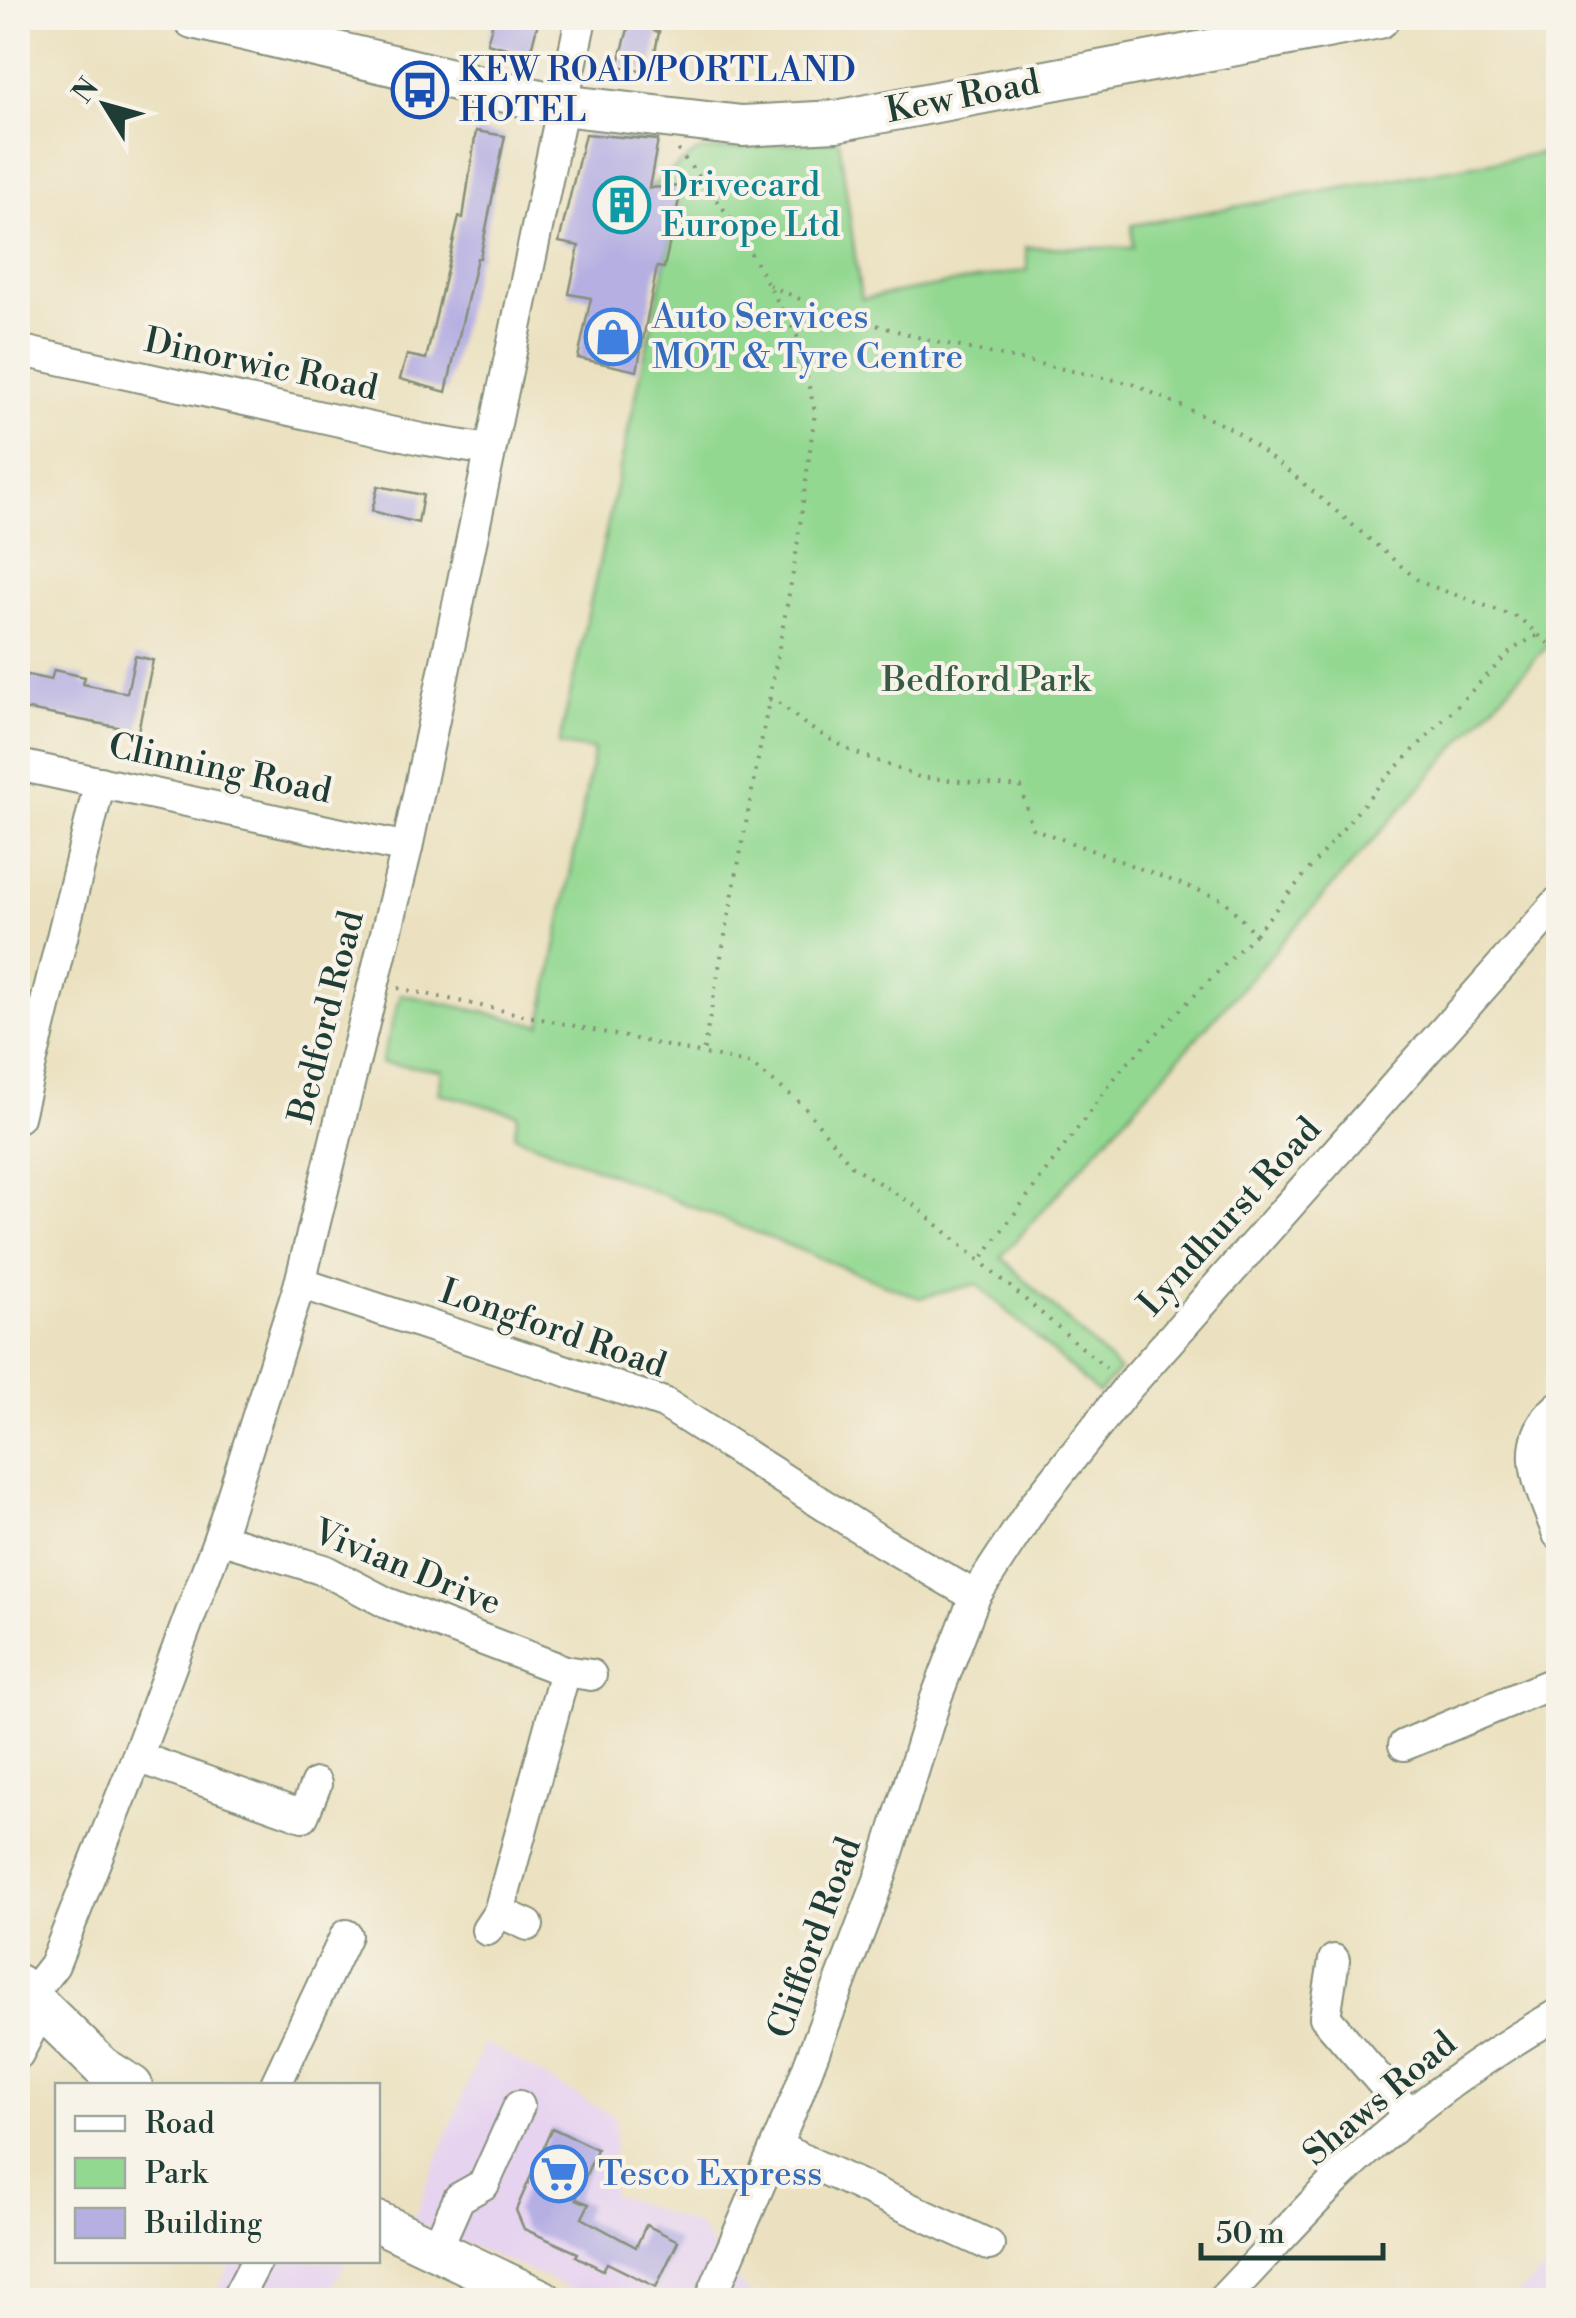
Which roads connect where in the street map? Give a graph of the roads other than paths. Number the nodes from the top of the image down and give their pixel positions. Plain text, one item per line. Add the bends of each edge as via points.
1 (194, 18) edge
2 (580, 18) edge
3 (1379, 18) edge
4 (561, 105) junction
5 (18, 350) edge
6 (488, 450) junction
7 (18, 764) edge
8 (100, 782) junction
9 (406, 848) junction
10 (1558, 902) edge
11 (18, 1117) edge
12 (300, 1284) junction
13 (1558, 1407) edge
14 (1558, 1534) edge
15 (219, 1538) junction
16 (976, 1596) junction
17 (1558, 1681) edge
18 (1404, 1745) dead end
19 (136, 1757) junction
20 (316, 1784) dead end
21 (528, 1925) dead end
22 (346, 1936) dead end
23 (1334, 1960) dead end
24 (29, 1998) edge
25 (1558, 2014) edge
26 (18, 2054) edge
27 (127, 2083) edge
28 (276, 2083) edge
29 (519, 2106) dead end
30 (1410, 2115) junction
31 (776, 2147) junction
32 (380, 2223) edge
33 (988, 2245) dead end
34 (436, 2250) junction
35 (255, 2263) edge
36 (236, 2300) edge
37 (542, 2300) edge
38 (710, 2300) edge
39 (1222, 2300) edge

1 - 4 main road, Kew Road
2 - 4 street, Bedford Road
3 - 4 main road, Kew Road via 836,122 742,126
4 - 6 street, Bedford Road
5 - 6 street, Dinorwic Road
6 - 9 street, Bedford Road
7 - 8 street, Clinning Road
8 - 9 street, Clinning Road
8 - 11 street
9 - 12 street, Bedford Road
10 - 16 street, Lyndhurst Road via 1128,1387 1034,1504
12 - 15 street, Bedford Road
12 - 16 street, Longford Road via 664,1404
13 - 14 street via 1535,1438 1535,1473
15 - 19 street, Bedford Road
15 - 21 street, Vivian Drive via 324,1570 387,1604 578,1673 493,1921
16 - 31 street, Clifford Road via 881,1875
17 - 18 street
19 - 20 street via 303,1816
19 - 24 street, Bedford Road via 54,1964
22 - 28 street
23 - 30 street via 1325,2017
24 - 26 street, Bedford Road
24 - 27 main road via 102,2068
25 - 30 street, Shaws Road
29 - 34 street via 484,2184 459,2198
30 - 39 street, Shaws Road via 1338,2178
31 - 33 street
31 - 38 street, Clifford Road
32 - 34 main road
34 - 37 main road
35 - 36 street

